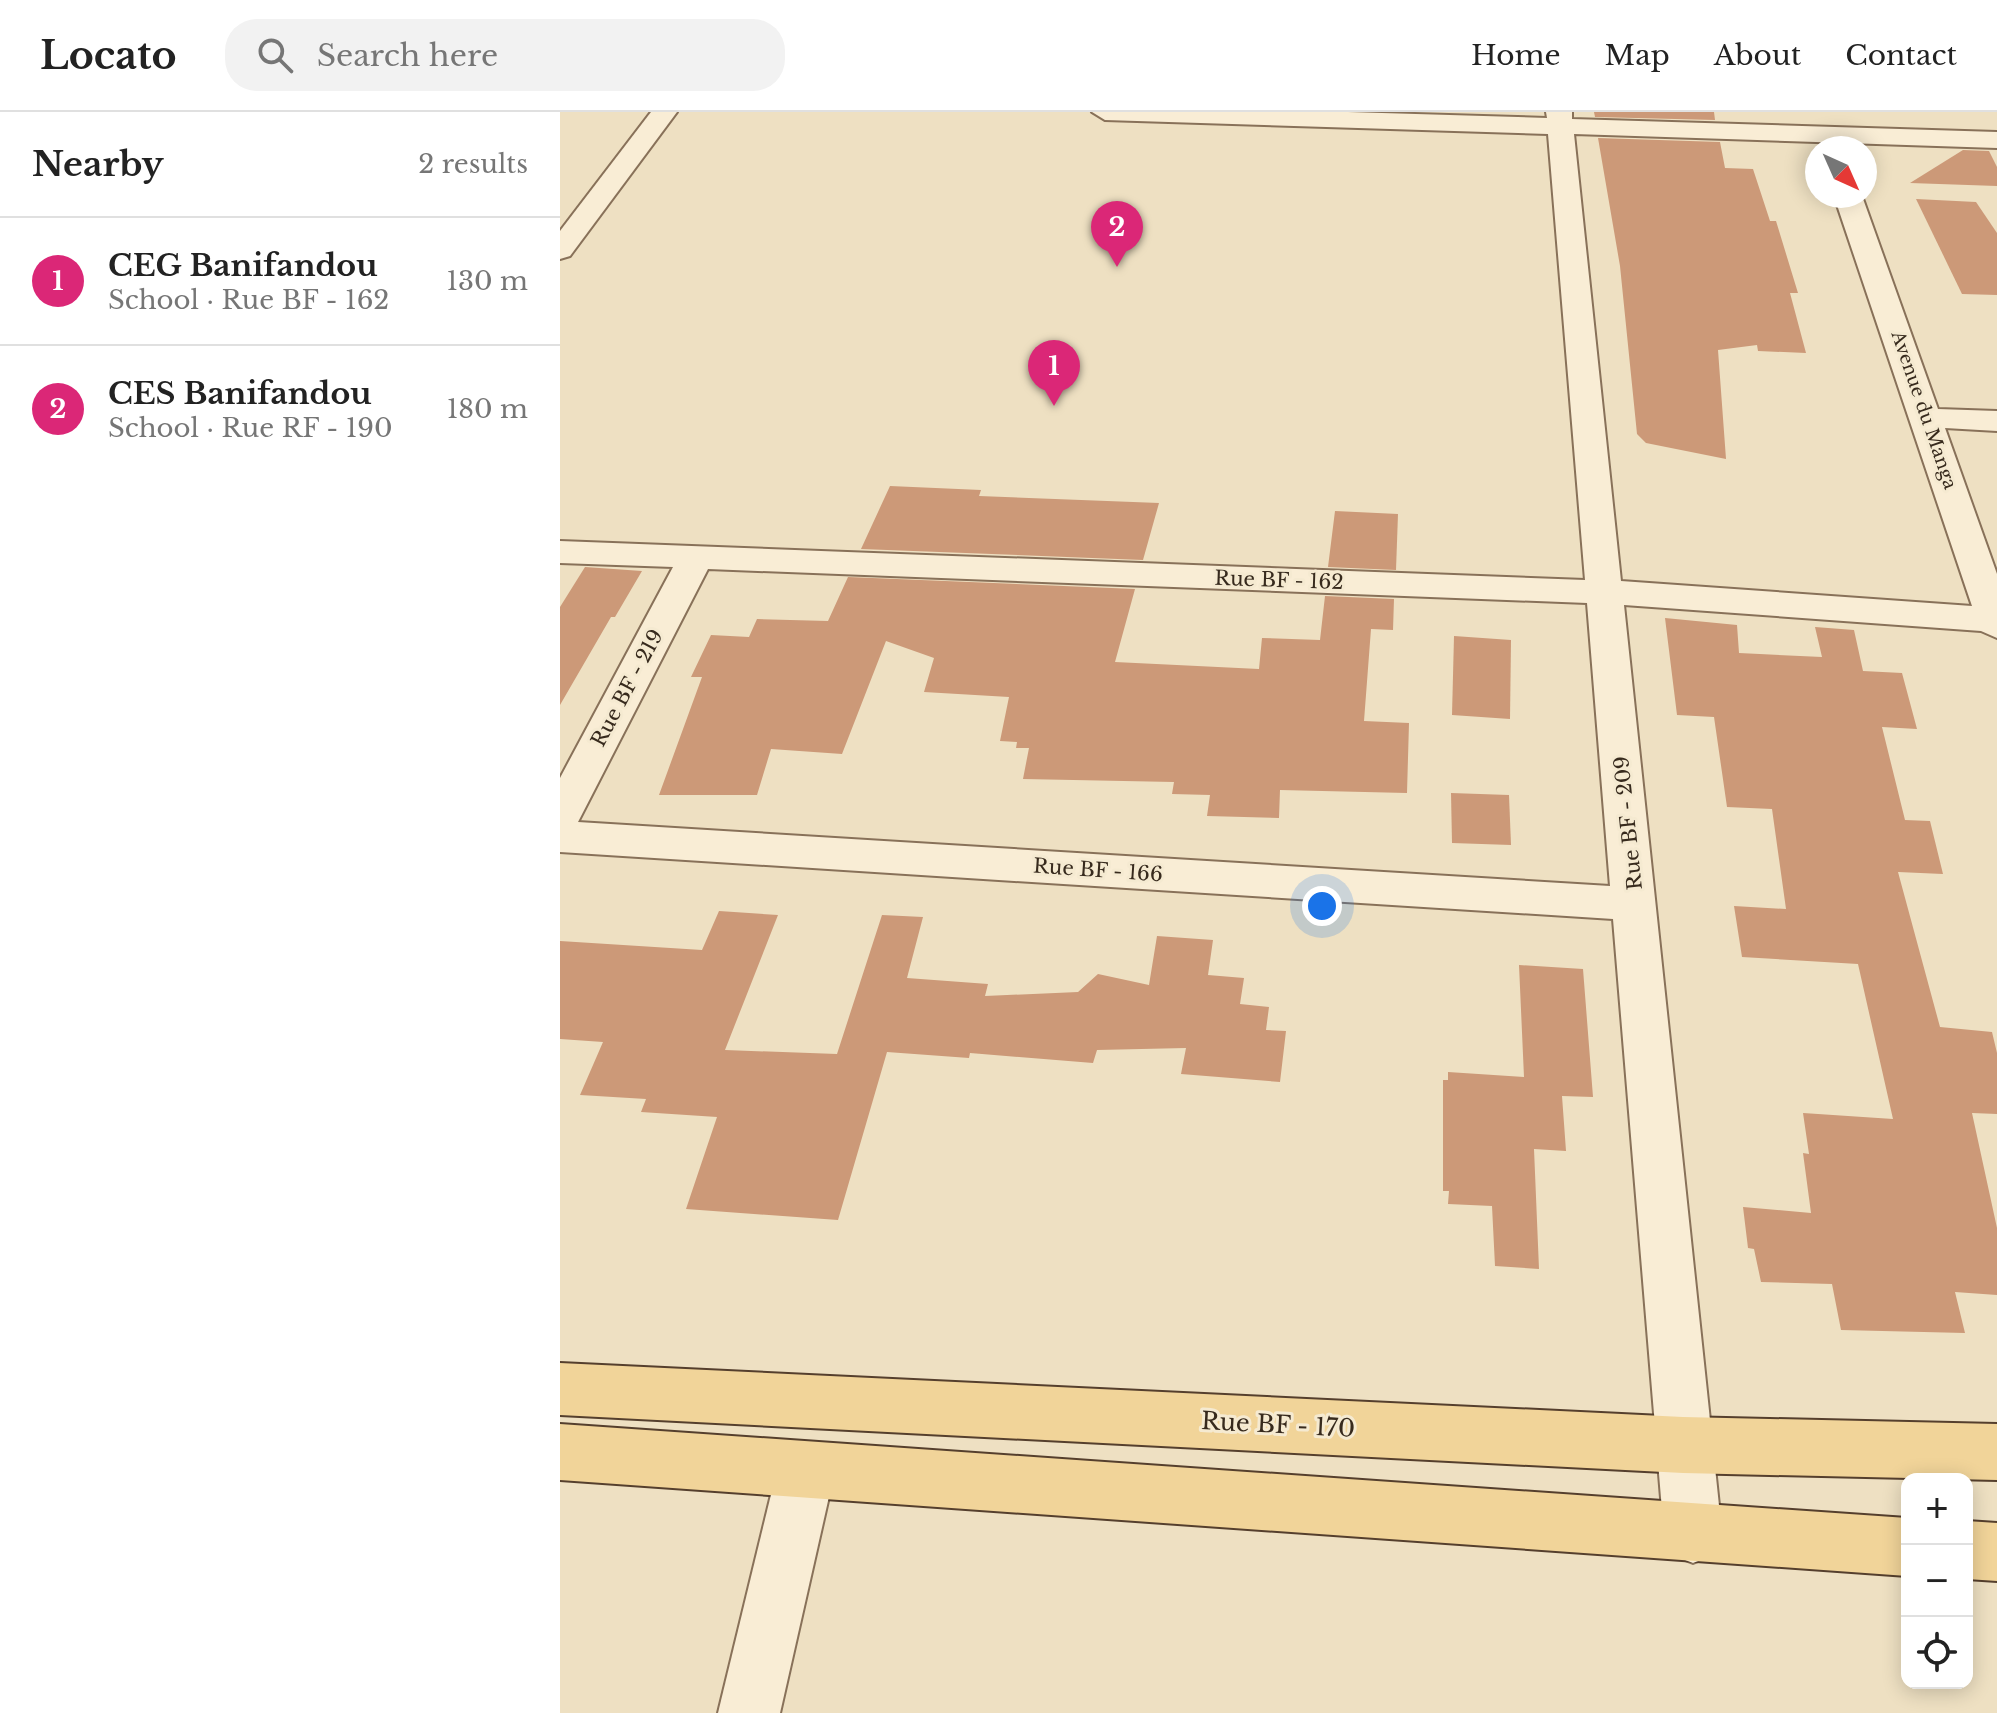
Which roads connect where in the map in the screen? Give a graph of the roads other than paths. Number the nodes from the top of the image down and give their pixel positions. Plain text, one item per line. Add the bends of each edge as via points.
1 (664, 112) edge
2 (1105, 112) edge
3 (1560, 119) edge
4 (1824, 132) edge
5 (1997, 140) edge
6 (1852, 208) edge
7 (560, 250) edge
8 (1927, 418) junction
9 (1997, 421) edge
10 (560, 552) edge
11 (695, 559) junction
12 (1606, 592) junction
13 (1996, 622) edge
14 (560, 817) edge
15 (560, 836) edge
16 (1636, 904) junction
17 (560, 1389) edge
18 (1683, 1445) junction
19 (560, 1452) edge
20 (1997, 1452) edge
21 (806, 1470) junction
22 (1693, 1534) junction
23 (1901, 1547) edge
24 (1973, 1550) edge
25 (1997, 1552) edge
26 (749, 1713) edge

1 - 7 street
2 - 3 street
3 - 4 street
3 - 12 street, Rue BF - 209
4 - 5 street
6 - 8 street, Avenue du Manga
8 - 9 street
8 - 13 street, Avenue du Manga
10 - 11 street, Rue BF - 162
11 - 12 street, Rue BF - 162
11 - 14 street, Rue BF - 219
12 - 13 street, Rue BF - 162
12 - 16 street, Rue BF - 209
15 - 16 street, Rue BF - 166
16 - 18 street, Rue BF - 209
17 - 18 main road, Rue BF - 170
18 - 20 main road, Rue BF - 170
18 - 22 street, Rue BF - 209
19 - 21 main road
21 - 22 main road
21 - 26 street
22 - 23 main road
24 - 25 main road

